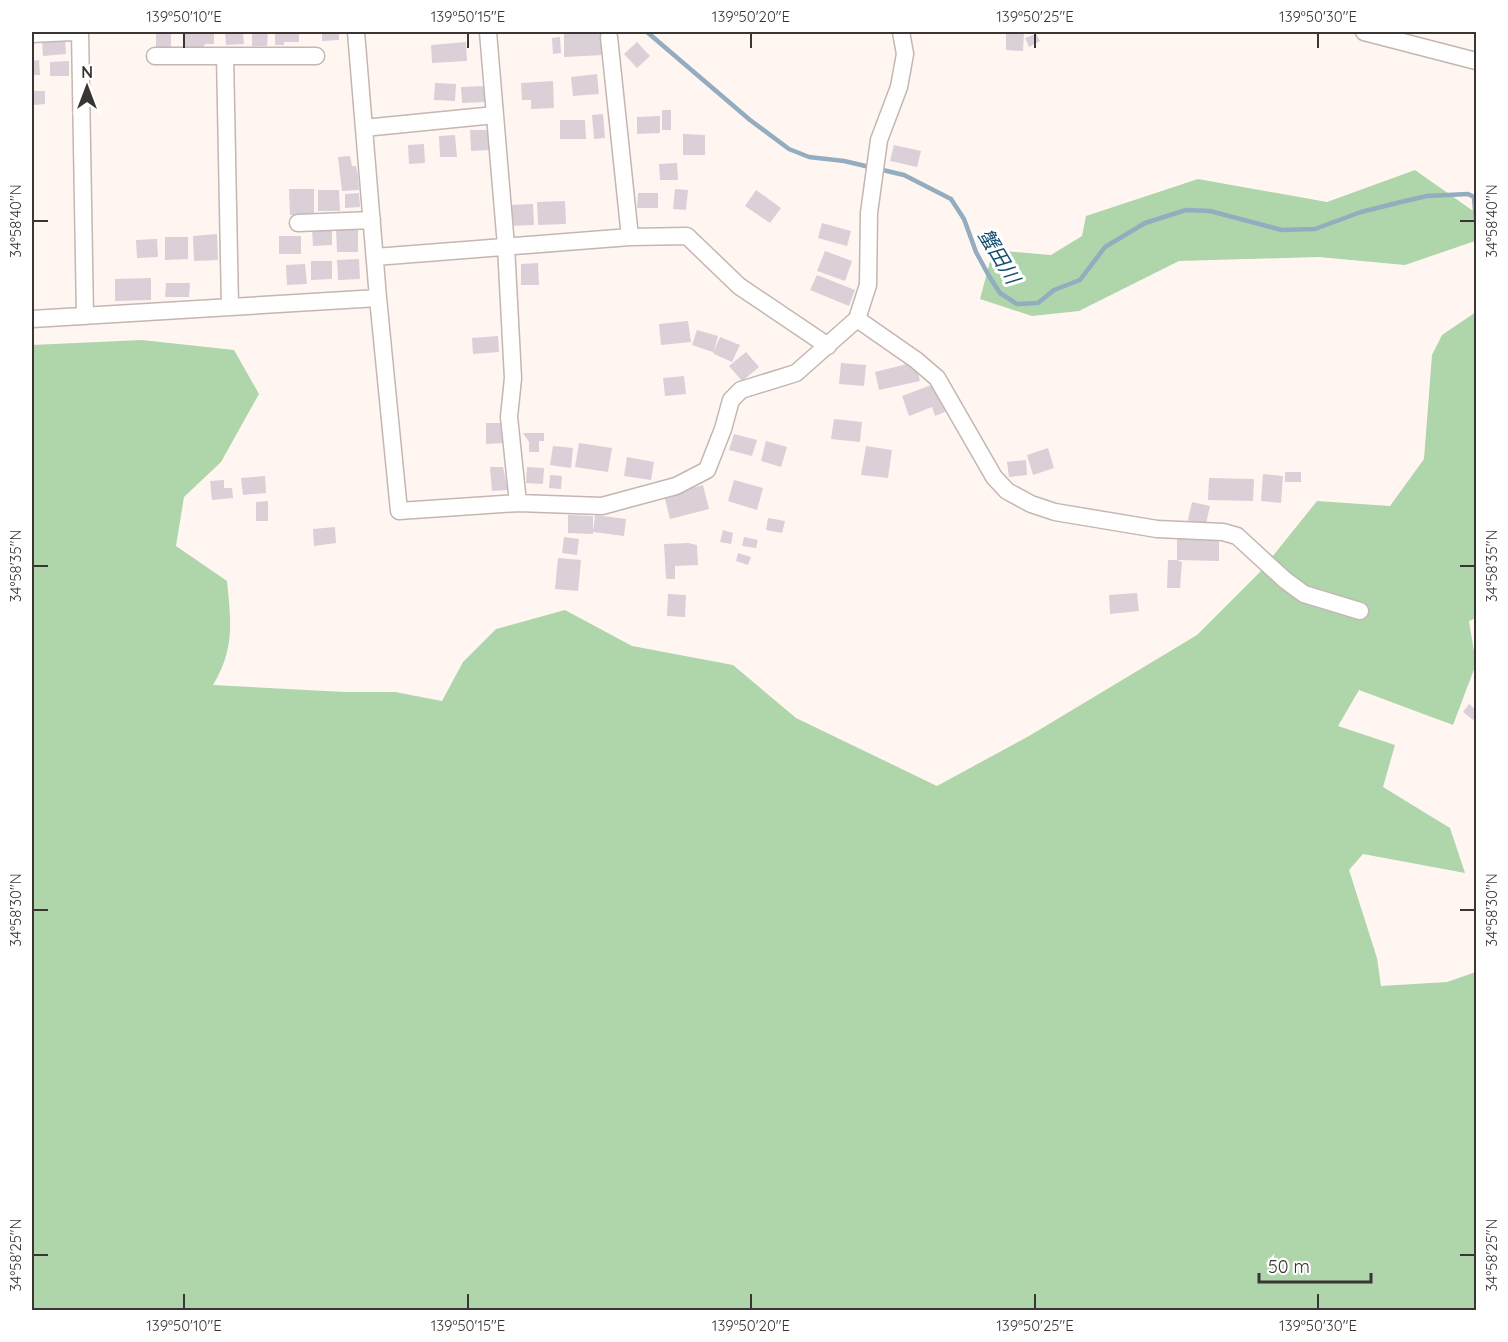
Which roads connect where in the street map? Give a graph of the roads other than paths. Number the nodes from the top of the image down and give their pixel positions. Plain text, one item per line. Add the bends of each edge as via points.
1 (72, 32) edge
2 (80, 32) edge
3 (356, 32) edge
4 (488, 32) edge
5 (901, 32) edge
6 (1364, 32) edge
7 (32, 34) edge
8 (609, 37) dead end
9 (155, 56) dead end
10 (225, 56) junction
11 (316, 56) dead end
12 (1476, 61) edge
13 (495, 115) junction
14 (364, 128) junction
15 (372, 220) junction
16 (298, 224) dead end
17 (630, 237) junction
18 (506, 246) junction
19 (375, 257) junction
20 (378, 298) junction
21 (230, 307) junction
22 (85, 316) junction
23 (32, 319) edge
24 (857, 320) junction
25 (828, 346) junction
26 (518, 503) junction
27 (1360, 611) dead end

1 - 7 street
2 - 22 street
3 - 14 street
4 - 13 street
5 - 24 street via 904,54 899,87 879,140 869,213 868,285
6 - 12 street
8 - 17 street
9 - 10 street
10 - 11 street
10 - 21 street
13 - 14 street
13 - 18 street
14 - 15 street
15 - 16 street
15 - 19 street
17 - 18 street
17 - 25 street via 687,236 739,286
18 - 19 street
18 - 26 street via 513,378 509,417
19 - 20 street
20 - 21 street
20 - 26 street via 399,511
21 - 22 street
22 - 23 street
24 - 25 street
24 - 27 street via 937,378 994,477 1007,491 1055,512 1157,529 1237,536 1304,594
25 - 26 street via 796,373 741,390 731,400 707,470 676,486 602,506

